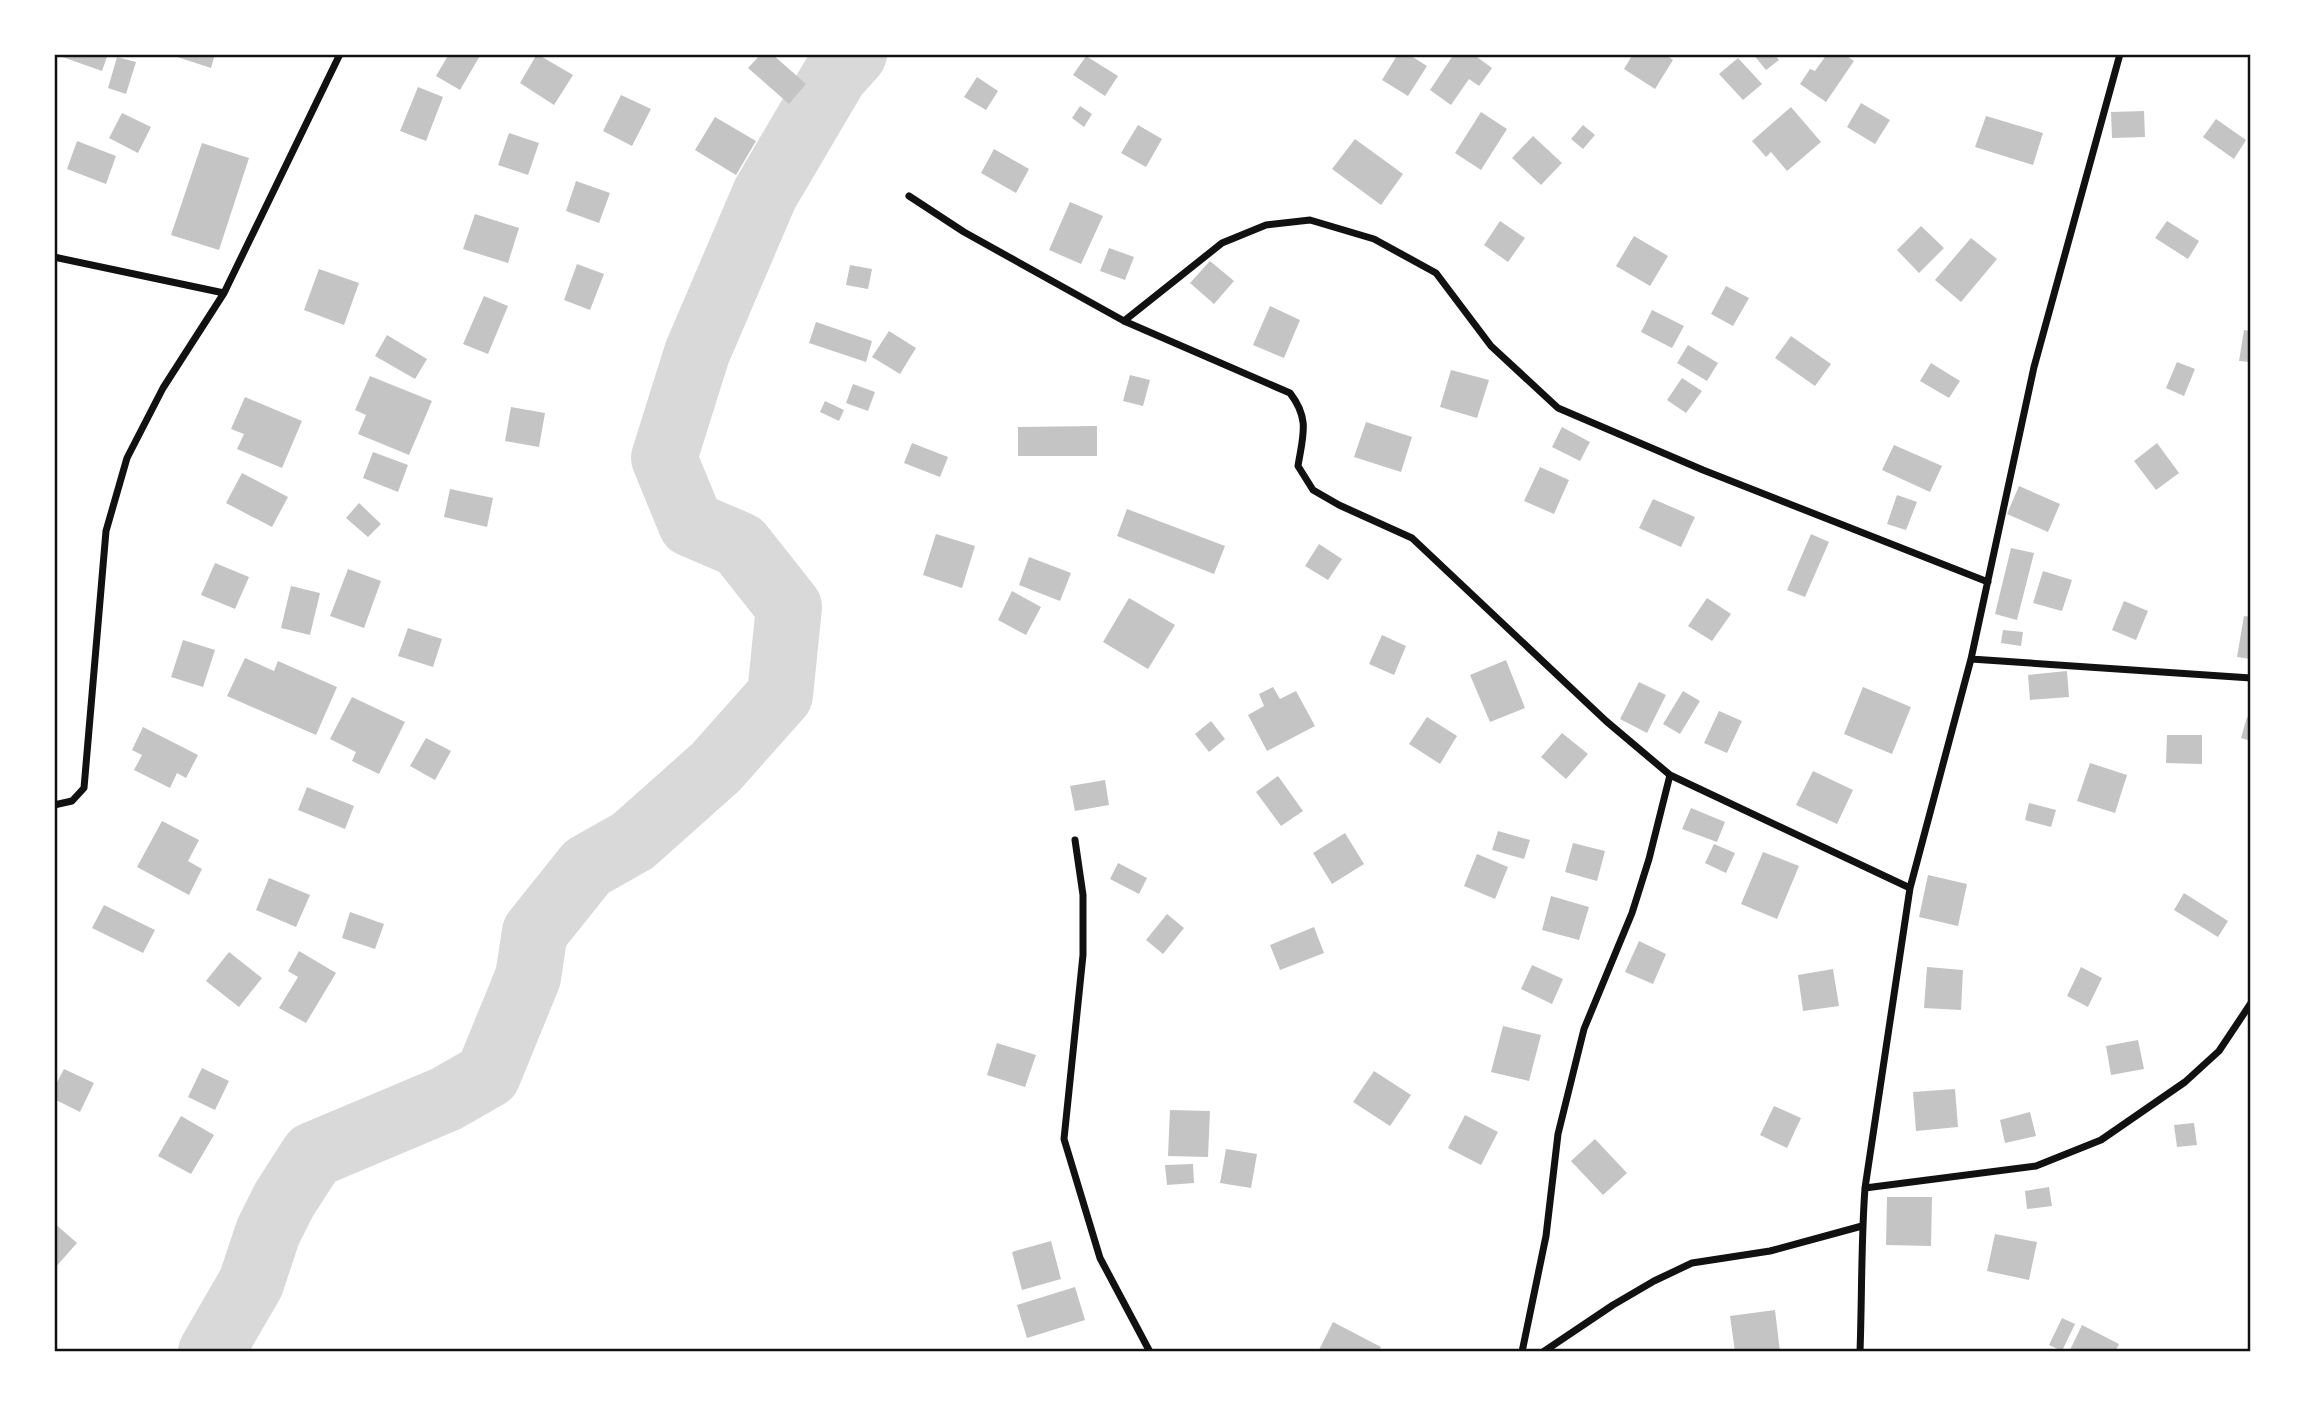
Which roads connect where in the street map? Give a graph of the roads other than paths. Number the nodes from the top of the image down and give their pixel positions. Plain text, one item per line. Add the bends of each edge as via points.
1 (340, 54) edge
2 (2120, 54) edge
3 (909, 196) dead end
4 (54, 257) edge
5 (224, 293) junction
6 (1124, 321) junction
7 (1988, 582) junction
8 (1971, 659) junction
9 (2251, 678) edge
10 (1670, 775) junction
11 (54, 805) edge
12 (1075, 839) dead end
13 (1910, 888) junction
14 (2251, 1003) edge
15 (1865, 1188) junction
16 (1862, 1226) junction
17 (1150, 1352) edge
18 (1522, 1352) edge
19 (1543, 1352) edge
20 (1860, 1352) edge

1 - 5 street
2 - 7 street via 2034,367
3 - 6 street
4 - 5 street
5 - 11 street via 163,387 127,458 106,531 84,788 72,802
6 - 7 street via 1222,243 1266,225 1310,220 1374,239 1436,273 1491,346 1558,408
6 - 10 street via 1290,393 1305,423 1298,466 1313,490 1412,538 1606,721
7 - 8 street
8 - 9 street
8 - 13 street
10 - 13 street
10 - 18 street via 1632,913 1584,1028 1558,1133 1546,1236
12 - 17 street via 1083,895 1083,955 1064,1139 1100,1258
13 - 15 street
14 - 15 street via 2219,1051 2185,1082 2101,1140 2036,1166
15 - 16 street
16 - 19 street via 1770,1251 1692,1263 1613,1305
16 - 20 street

